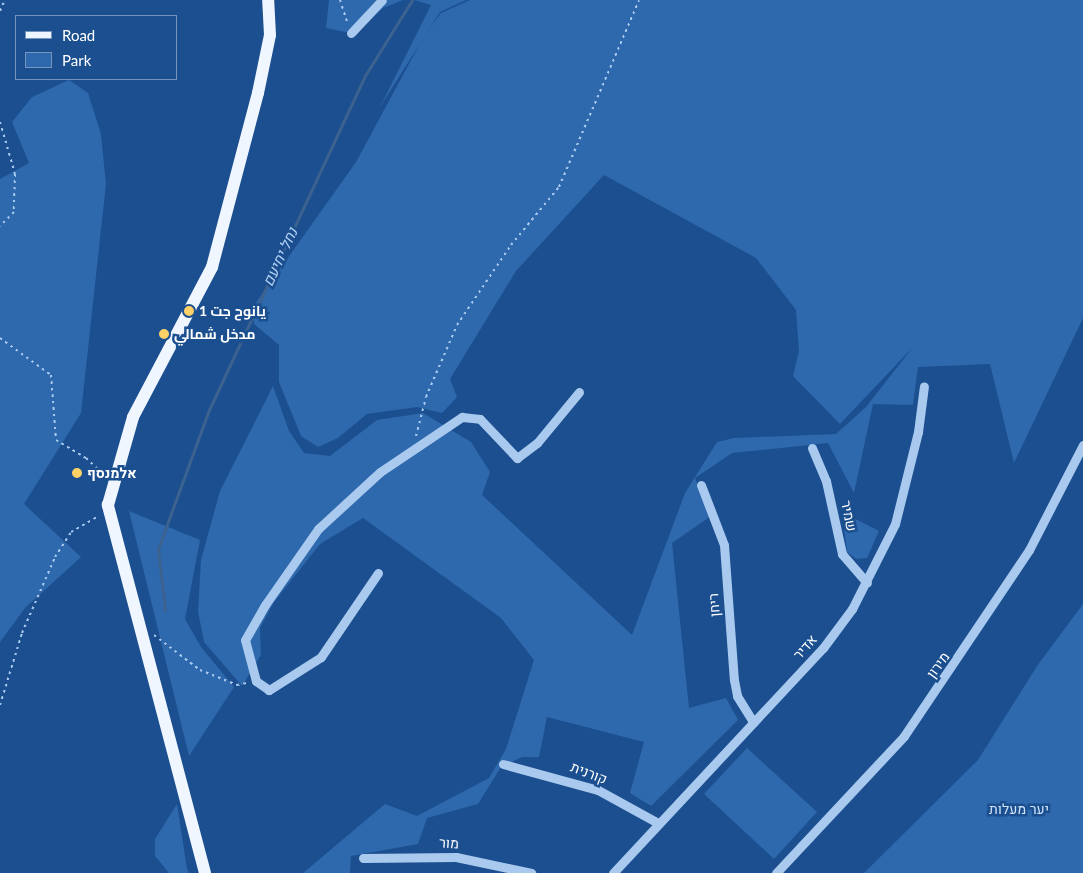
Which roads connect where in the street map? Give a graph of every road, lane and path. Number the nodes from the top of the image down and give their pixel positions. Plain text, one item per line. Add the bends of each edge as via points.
1 (5, 0) edge
2 (268, 0) edge
3 (340, 0) edge
4 (382, 0) edge
5 (639, 0) edge
6 (0, 11) edge
7 (351, 33) joint
8 (0, 122) edge
9 (0, 226) edge
10 (0, 338) edge
11 (924, 386) dead end
12 (579, 392) dead end
13 (1083, 445) edge
14 (414, 448) junction
15 (812, 448) dead end
16 (114, 485) junction
17 (701, 485) dead end
18 (108, 505) junction
19 (378, 573) dead end
20 (867, 584) junction
21 (143, 626) junction
22 (256, 681) junction
23 (0, 705) edge
24 (754, 722) junction
25 (503, 764) dead end
26 (658, 823) junction
27 (363, 858) dead end
28 (205, 873) edge
29 (531, 873) edge
30 (613, 873) edge
31 (776, 873) edge

1 - 6 path
2 - 16 main road via 270,35 262,74 212,267 133,417
3 - 7 path
4 - 7 street
5 - 14 path via 558,187 511,246 457,325 426,397
8 - 9 path via 15,174 14,212
10 - 16 path via 51,375 56,440 86,458
11 - 20 street, אדיר via 918,432 895,524
12 - 14 street via 537,443 517,458 480,419 462,417
13 - 31 street, מירון via 1029,550 904,736
14 - 22 street via 380,472 318,529 294,560 245,640
15 - 20 street, שמיר via 829,489 842,554
16 - 18 main road
17 - 24 street, ריחן via 724,545 737,696
18 - 21 main road
18 - 23 path via 108,512 71,532 55,557 22,633
19 - 22 street via 321,657 269,690
20 - 24 street, אדיר via 823,648
21 - 22 path via 200,670 237,686
21 - 28 main road
24 - 26 street, אדיר
25 - 26 street, קורנית via 598,790
26 - 30 street, אדיר
27 - 29 street, מור via 456,857

